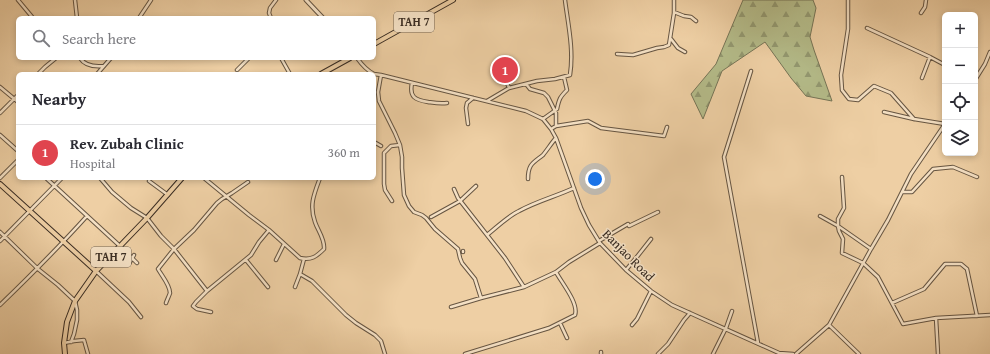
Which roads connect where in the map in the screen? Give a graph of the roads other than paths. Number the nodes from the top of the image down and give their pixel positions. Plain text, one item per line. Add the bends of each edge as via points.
1 (18, 0) edge
2 (75, 0) edge
3 (151, 0) edge
4 (276, 0) edge
5 (306, 0) edge
6 (453, 0) edge
7 (565, 0) edge
8 (674, 0) edge
9 (848, 0) edge
10 (926, 0) edge
11 (674, 12) junction
12 (922, 13) dead end
13 (31, 16) edge
14 (77, 16) edge
15 (140, 16) edge
16 (270, 16) edge
17 (321, 16) edge
18 (696, 21) dead end
19 (867, 28) dead end
20 (671, 38) junction
21 (376, 43) edge
22 (685, 52) dead end
23 (990, 52) edge
24 (617, 54) dead end
25 (930, 57) junction
26 (54, 60) edge
27 (81, 60) edge
28 (110, 60) edge
29 (246, 60) edge
30 (282, 60) edge
31 (346, 60) edge
32 (358, 60) edge
33 (498, 61) dead end
34 (942, 63) edge
35 (104, 66) junction
36 (237, 70) dead end
37 (751, 71) dead end
38 (40, 72) edge
39 (98, 72) edge
40 (289, 72) edge
41 (325, 72) edge
42 (370, 72) edge
43 (376, 74) edge
44 (380, 75) junction
45 (978, 75) edge
46 (564, 77) junction
47 (922, 78) dead end
48 (412, 83) junction
49 (526, 84) junction
50 (0, 87) edge
51 (509, 88) junction
52 (473, 98) junction
53 (15, 99) joint
54 (486, 102) junction
55 (447, 103) dead end
56 (554, 111) junction
57 (884, 112) dead end
58 (0, 113) edge
59 (543, 119) junction
60 (914, 119) junction
61 (468, 124) dead end
62 (942, 124) edge
63 (556, 126) junction
64 (667, 127) dead end
65 (942, 128) edge
66 (551, 129) junction
67 (0, 135) edge
68 (556, 138) junction
69 (376, 143) edge
70 (382, 146) dead end
71 (400, 146) junction
72 (16, 149) edge
73 (16, 162) edge
74 (977, 176) dead end
75 (842, 177) dead end
76 (0, 178) edge
77 (528, 179) dead end
78 (48, 180) edge
79 (60, 180) edge
80 (102, 180) edge
81 (180, 180) edge
82 (206, 180) edge
83 (319, 180) edge
84 (149, 181) dead end
85 (248, 182) dead end
86 (0, 184) edge
87 (54, 186) junction
88 (476, 186) dead end
89 (574, 188) junction
90 (454, 190) dead end
91 (901, 192) junction
92 (168, 195) junction
93 (226, 196) junction
94 (392, 201) dead end
95 (460, 201) junction
96 (30, 211) junction
97 (658, 212) dead end
98 (87, 216) junction
99 (820, 216) dead end
100 (431, 217) dead end
101 (148, 218) junction
102 (838, 226) junction
103 (269, 230) junction
104 (0, 232) edge
105 (487, 235) junction
106 (4, 236) junction
107 (651, 239) dead end
108 (0, 241) edge
109 (63, 242) junction
110 (599, 242) junction
111 (284, 244) junction
112 (120, 247) junction
113 (174, 249) junction
114 (871, 249) junction
115 (134, 255) dead end
116 (132, 259) junction
117 (304, 259) junction
118 (246, 260) junction
119 (276, 260) dead end
120 (137, 263) dead end
121 (863, 263) junction
122 (129, 264) dead end
123 (38, 269) junction
124 (626, 270) junction
125 (96, 272) junction
126 (556, 272) junction
127 (300, 274) junction
128 (268, 287) dead end
129 (295, 287) dead end
130 (524, 287) junction
131 (207, 291) junction
132 (651, 291) junction
133 (481, 298) junction
134 (75, 301) junction
135 (166, 303) dead end
136 (892, 303) junction
137 (0, 305) edge
138 (452, 307) dead end
139 (732, 311) dead end
140 (211, 312) dead end
141 (690, 313) junction
142 (990, 315) edge
143 (977, 316) junction
144 (141, 317) dead end
145 (936, 318) junction
146 (560, 323) junction
147 (632, 325) dead end
148 (829, 325) junction
149 (726, 328) junction
150 (567, 338) dead end
151 (71, 342) junction
152 (64, 343) junction
153 (758, 343) junction
154 (65, 354) edge
155 (88, 354) edge
156 (385, 354) edge
157 (465, 354) edge
158 (658, 354) edge
159 (713, 354) edge
160 (793, 354) edge
161 (796, 354) edge
162 (859, 354) edge
163 (938, 354) edge

1 - 13 street
2 - 14 street
3 - 15 street
4 - 16 street via 270,8
5 - 17 street
6 - 21 main road, TAH 7
7 - 46 street via 571,68 570,75
8 - 11 street
9 - 60 street via 842,90 848,100 858,100 874,86 891,93
10 - 12 street
11 - 18 street
11 - 20 street
19 - 25 street
20 - 22 street via 678,48
20 - 24 street via 669,45 664,47 633,55
23 - 45 street
25 - 34 street
25 - 47 street
26 - 38 street
27 - 35 street via 88,65
28 - 35 street
29 - 36 street
30 - 40 street
31 - 41 main road
32 - 42 street, Banjao Road
33 - 51 street
35 - 39 street
37 - 153 street via 724,156
43 - 44 street, Banjao Road
44 - 48 street, Banjao Road
44 - 71 street via 379,101
46 - 49 street
46 - 56 street via 567,90 561,95
48 - 52 street, Banjao Road
48 - 55 street via 411,90 418,100
49 - 51 street
49 - 56 street via 544,93
50 - 53 street
51 - 54 street
52 - 54 street, Banjao Road
52 - 61 street via 467,103 466,108
53 - 58 street
54 - 59 street, Banjao Road via 526,111
56 - 59 street
56 - 63 street
57 - 60 street
59 - 66 street, Banjao Road
60 - 62 street
63 - 64 street via 588,121 601,128 664,136
63 - 66 street
65 - 91 street
66 - 68 street, Banjao Road
67 - 72 street
68 - 77 street via 530,165
68 - 89 street, Banjao Road
69 - 70 street
71 - 94 street via 391,146 384,153 384,184
71 - 133 street via 404,195 409,206 414,212 426,218 458,249 462,263 475,279
73 - 76 street
74 - 91 street via 954,167 933,169 912,192
75 - 102 street via 844,208 838,219
78 - 87 street
79 - 87 street
80 - 101 street via 131,208
81 - 92 main road, TAH 7
82 - 93 street
83 - 117 street via 312,201 315,222 325,244 324,249 311,259
84 - 92 street
85 - 93 street
86 - 96 main road
87 - 96 street
87 - 98 street
88 - 95 street
89 - 105 street via 519,211
89 - 110 street, Banjao Road via 581,208
90 - 95 street
91 - 114 street
92 - 101 main road, TAH 7
93 - 103 street
93 - 113 street
95 - 100 street
95 - 105 street
96 - 106 street
96 - 109 main road
97 - 110 street via 628,225
98 - 109 street
98 - 112 street
99 - 102 street
101 - 112 main road, TAH 7
101 - 113 street
102 - 114 street
102 - 121 street via 843,239 842,253
103 - 111 street
103 - 118 street
104 - 106 street
105 - 130 street
106 - 108 street
106 - 123 street
107 - 124 street
109 - 123 street
109 - 125 main road
110 - 124 street, Banjao Road
110 - 126 street
111 - 117 street
111 - 119 street
112 - 116 street
112 - 125 main road, TAH 7
113 - 131 street
113 - 135 street via 158,270 169,289 170,294
114 - 121 street
115 - 116 street
116 - 120 street
116 - 122 street
117 - 127 street
118 - 128 street
118 - 131 street
121 - 136 street via 878,277
121 - 148 street
123 - 134 street
123 - 137 street
124 - 132 street, Banjao Road
125 - 134 main road, TAH 7
125 - 144 street
126 - 130 street
126 - 146 street via 576,308 575,314
127 - 129 street
127 - 156 street via 312,281 346,315 375,335 381,341
130 - 133 street
131 - 140 street via 193,306
132 - 141 street, Banjao Road
132 - 147 street
133 - 138 street
134 - 151 street via 78,310
134 - 152 main road, TAH 7 via 67,322
136 - 143 street via 924,289 945,264 961,264 967,270
136 - 145 street via 903,324
139 - 149 street
141 - 149 street, Banjao Road
141 - 158 street
142 - 143 street
143 - 145 street
145 - 163 street
146 - 150 street
146 - 157 street
148 - 161 street
148 - 162 street
149 - 153 street, Banjao Road
149 - 159 street
151 - 152 street
151 - 155 street via 84,340
152 - 154 main road, TAH 7
153 - 160 street, Banjao Road via 779,352

